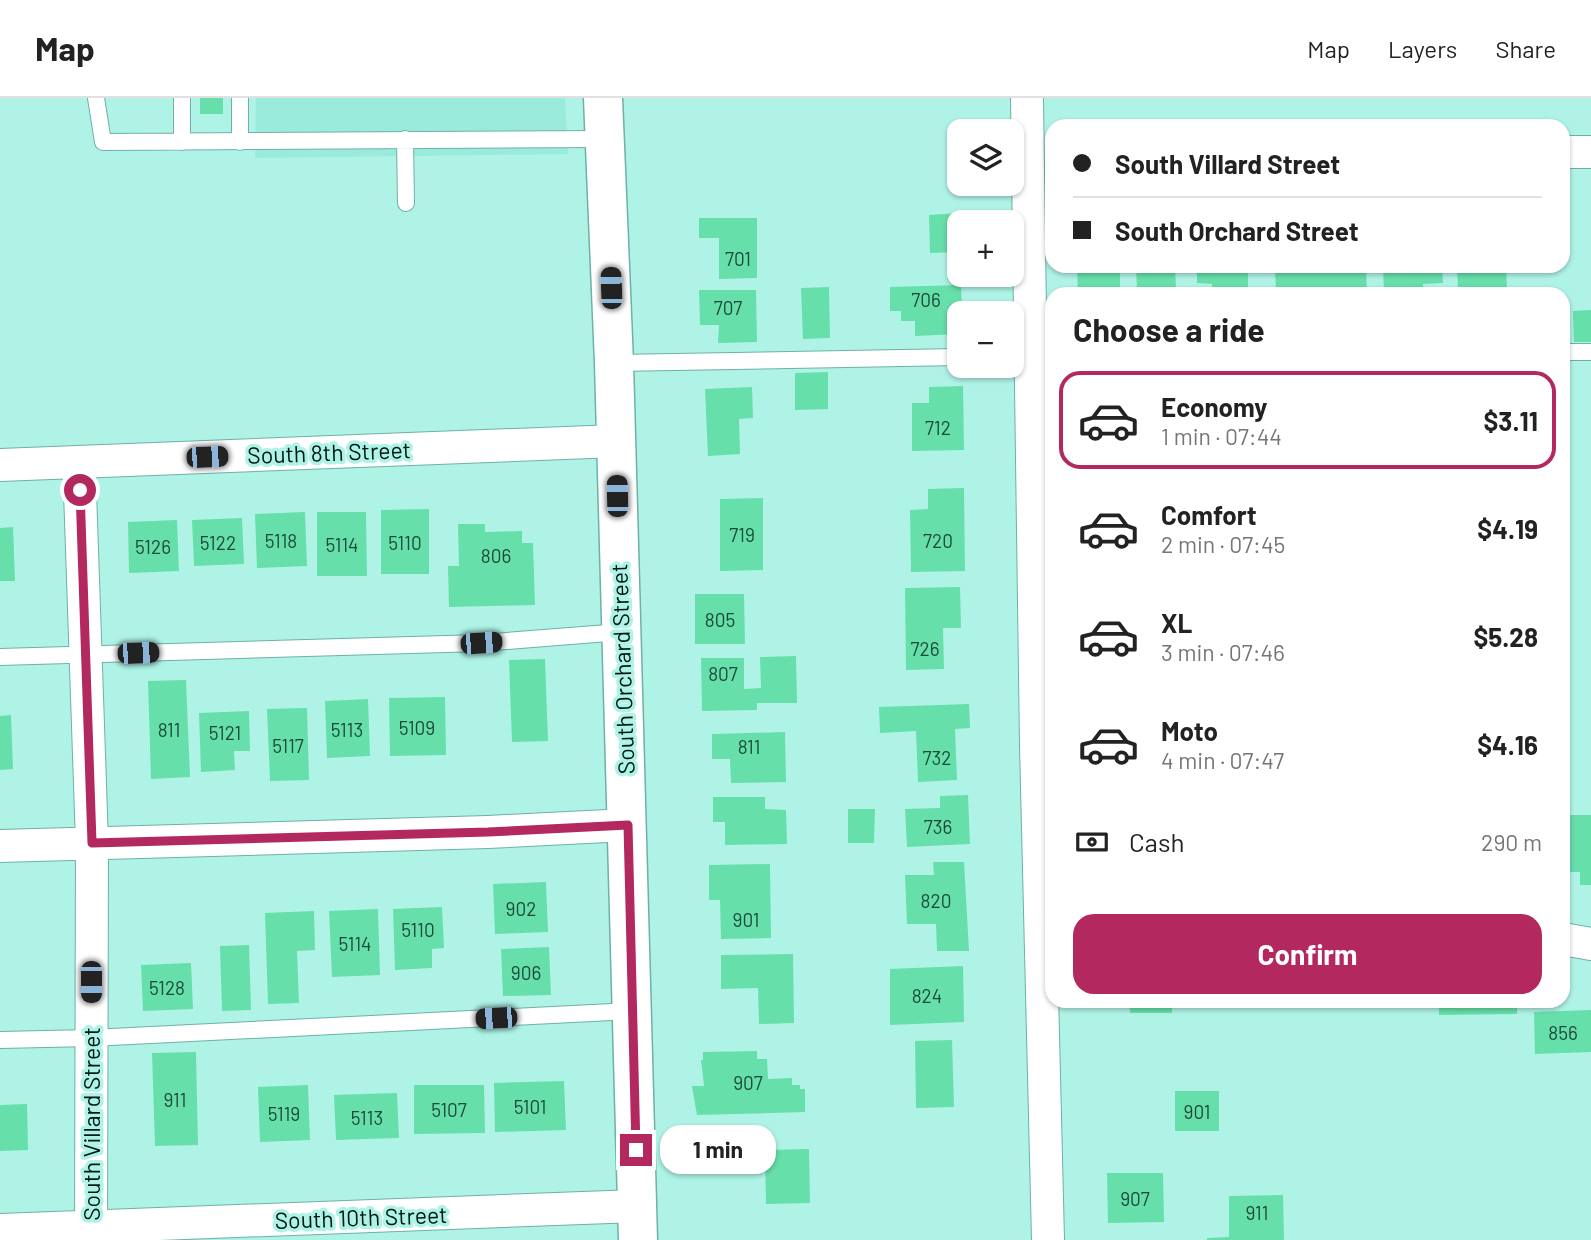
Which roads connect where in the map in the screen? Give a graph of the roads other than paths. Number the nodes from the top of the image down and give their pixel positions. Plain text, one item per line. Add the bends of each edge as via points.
1 (96, 98) edge
2 (182, 98) edge
3 (240, 98) edge
4 (603, 98) edge
5 (1027, 98) edge
6 (405, 139) junction
7 (604, 139) junction
8 (182, 142) junction
9 (240, 142) junction
10 (1570, 152) edge
11 (1591, 152) edge
12 (1040, 156) edge
13 (407, 203) dead end
14 (1570, 352) edge
15 (1591, 352) edge
16 (1031, 356) edge
17 (947, 357) edge
18 (614, 363) junction
19 (616, 441) junction
20 (79, 462) junction
21 (0, 465) edge
22 (621, 632) junction
23 (86, 655) junction
24 (0, 657) edge
25 (628, 825) junction
26 (92, 843) junction
27 (0, 846) edge
28 (1570, 940) edge
29 (1591, 944) edge
30 (632, 1011) junction
31 (91, 1038) junction
32 (0, 1040) edge
33 (638, 1223) edge
34 (0, 1230) edge
35 (90, 1233) edge
36 (1048, 1240) edge

1 - 8 lane via 103,142
2 - 8 lane
3 - 9 lane
4 - 7 street, South Orchard Street
5 - 12 street
6 - 7 lane
6 - 9 lane
6 - 13 lane
7 - 18 street, South Orchard Street
8 - 9 lane
10 - 11 street
12 - 16 street
14 - 15 lane
16 - 36 street
17 - 18 lane
18 - 19 street, South Orchard Street
19 - 20 street, South 8th Street
19 - 22 street, South Orchard Street
20 - 21 street, South 8th Street
20 - 23 street, South Villard Street
22 - 23 lane via 481,643
22 - 25 street, South Orchard Street
23 - 24 lane
23 - 26 street, South Villard Street
25 - 26 street
25 - 30 street, South Orchard Street
26 - 27 street
26 - 31 street, South Villard Street
28 - 29 street
30 - 31 lane
30 - 33 street, South Orchard Street
31 - 32 lane
31 - 35 street, South Villard Street
33 - 35 street, South 10th Street
34 - 35 street, South 10th Street

